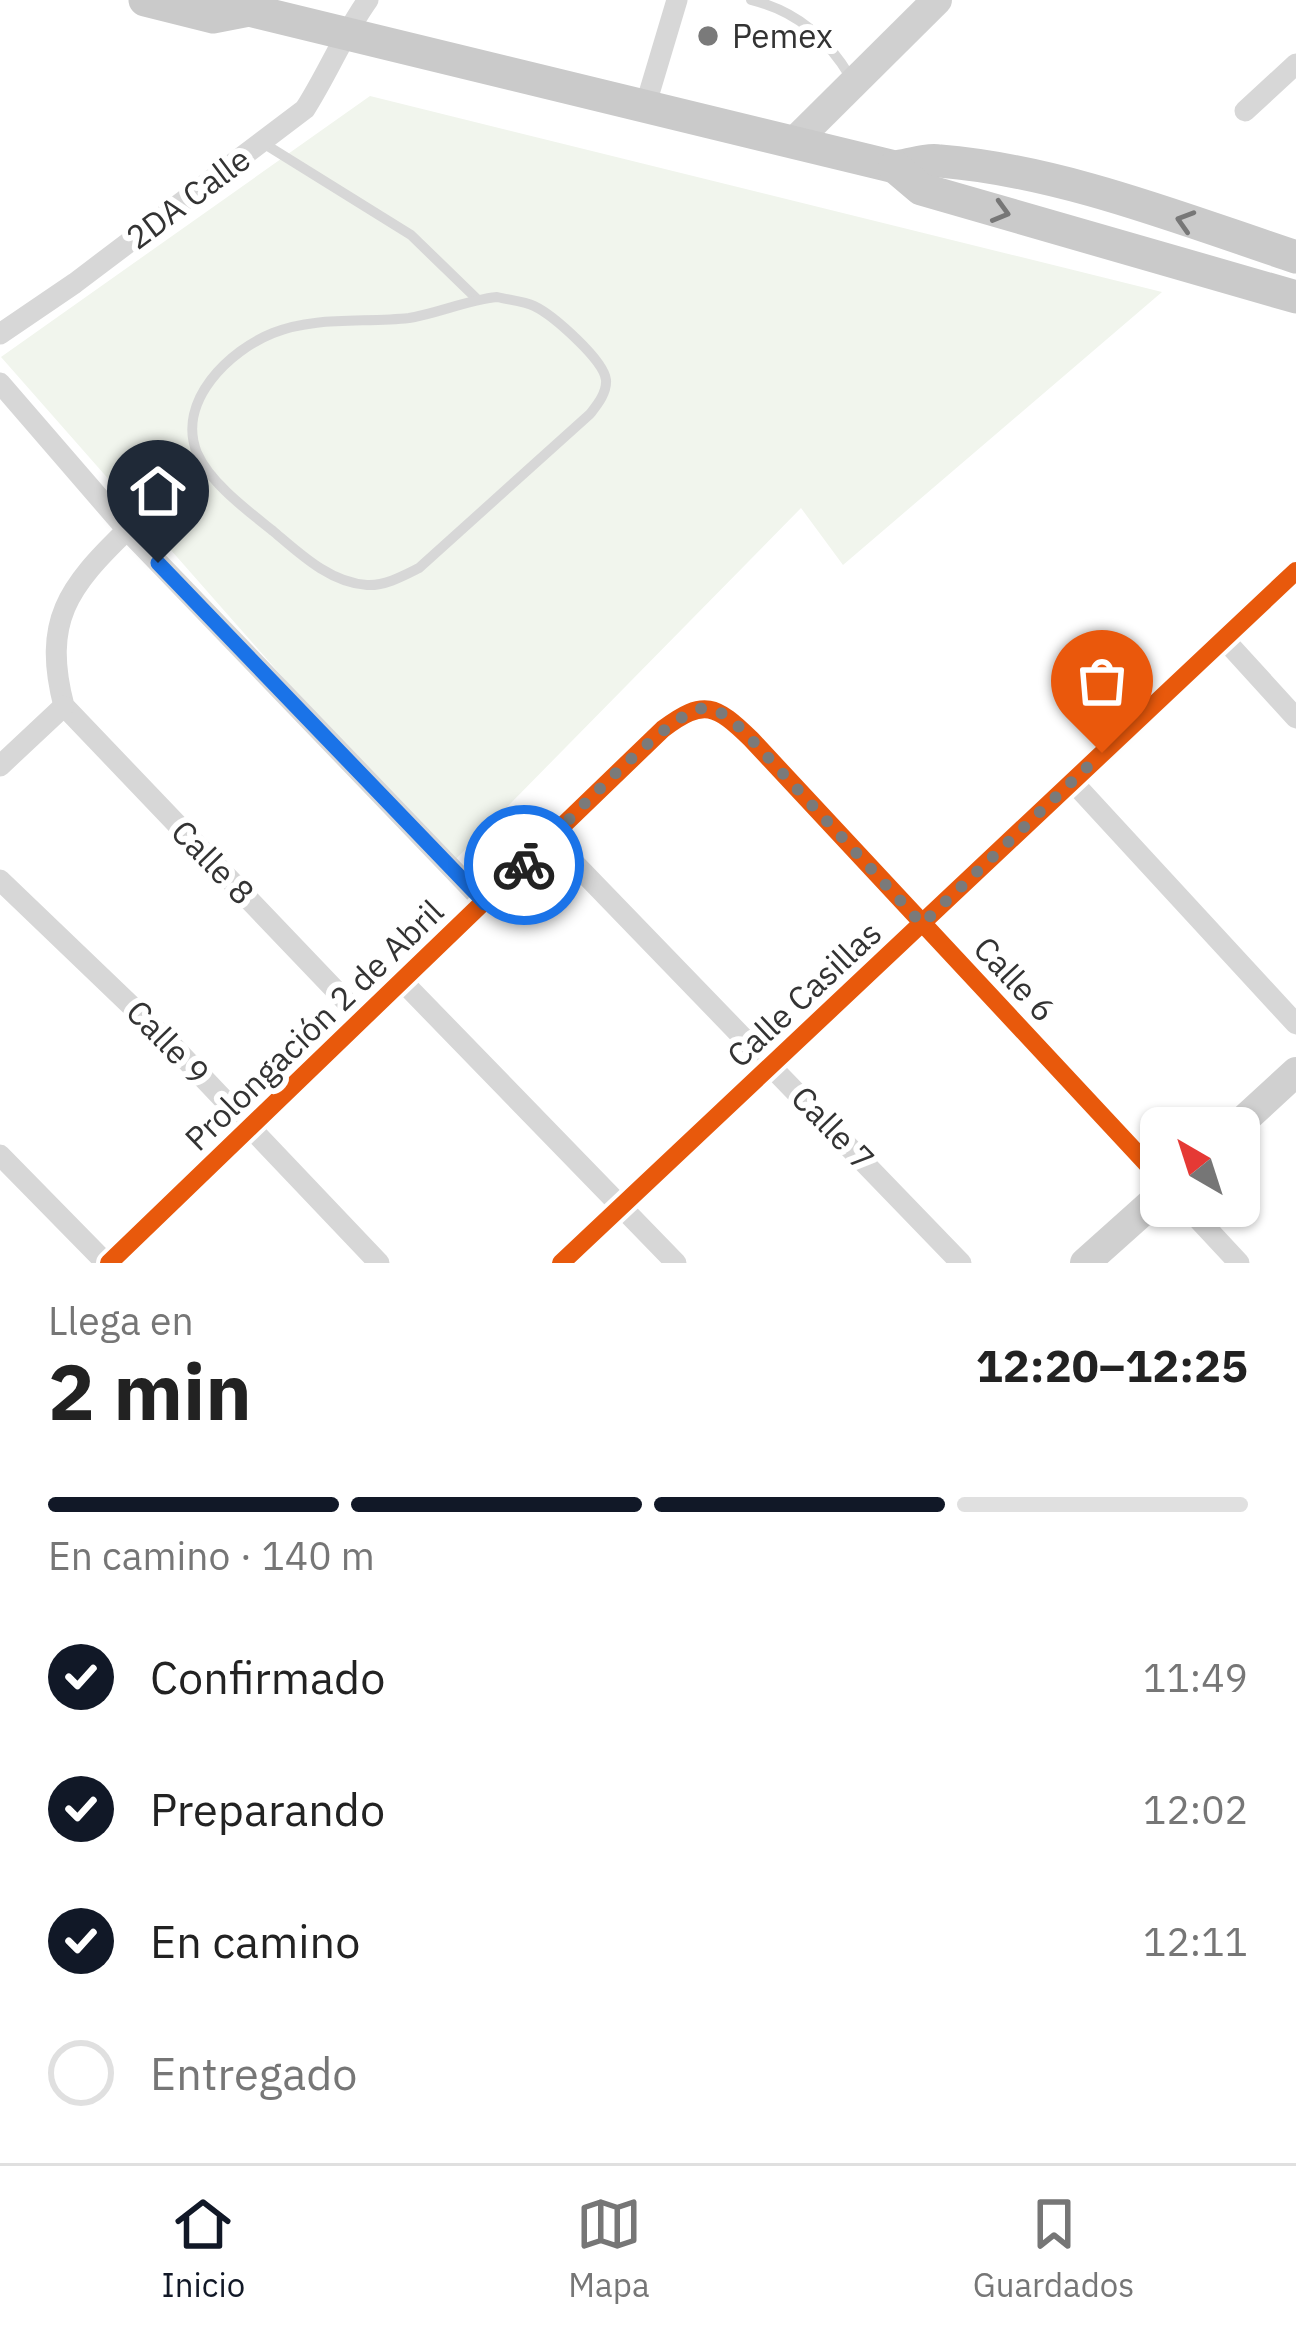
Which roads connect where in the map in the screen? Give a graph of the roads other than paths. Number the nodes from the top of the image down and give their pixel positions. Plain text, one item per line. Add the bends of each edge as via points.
1 (145, 0) edge
2 (368, 0) edge
3 (677, 0) edge
4 (751, 0) edge
5 (937, 0) edge
6 (244, 5) edge
7 (344, 34) junction
8 (1296, 64) edge
9 (852, 81) junction
10 (645, 107) junction
11 (1245, 111) dead end
12 (261, 142) junction
13 (793, 143) junction
14 (895, 167) junction
15 (1296, 257) edge
16 (1296, 297) edge
17 (477, 299) junction
18 (0, 334) edge
19 (0, 383) edge
20 (127, 530) junction
21 (1296, 571) edge
22 (1224, 639) junction
23 (64, 706) junction
24 (1296, 718) edge
25 (663, 728) joint
26 (0, 766) edge
27 (1072, 781) junction
28 (551, 839) junction
29 (0, 882) edge
30 (485, 903) junction
31 (922, 924) junction
32 (403, 982) junction
33 (362, 1018) junction
34 (1296, 1024) edge
35 (773, 1065) junction
36 (1296, 1072) edge
37 (1258, 1107) edge
38 (250, 1127) junction
39 (0, 1155) edge
40 (1140, 1157) edge
41 (619, 1206) junction
42 (1140, 1214) edge
43 (1206, 1227) edge
44 (108, 1263) edge
45 (379, 1263) edge
46 (561, 1263) edge
47 (676, 1263) edge
48 (962, 1263) edge
49 (1085, 1263) edge
50 (1239, 1263) edge

1 - 6 main road via 213,17
2 - 7 street, 2DA Calle
3 - 10 street
4 - 9 lane via 813,29
5 - 9 main road
6 - 7 main road
7 - 10 main road
7 - 12 street, 2DA Calle via 304,109
8 - 11 street
9 - 13 main road
10 - 13 main road
12 - 17 lane via 411,235
12 - 18 street, 2DA Calle
13 - 14 main road
15 -> 14 main road via 1024,176 935,160
14 -> 16 main road via 921,189
17 - 17 lane via 532,304 554,319 598,364 603,396 418,568 367,585 338,578 252,514 197,453 198,396 226,363 270,334 406,318
19 - 20 street
20 - 23 street via 67,596 56,624
20 - 30 street
21 - 22 street, Calle Casillas
22 - 24 street
22 - 27 street, Calle Casillas
23 - 26 street
23 - 33 street, Calle 8
25 - 28 street, Prolongación 2 de Abril
25 - 31 street, Calle 6 via 690,709 728,717
27 - 31 street, Calle Casillas
27 - 34 street
28 - 30 street, Prolongación 2 de Abril
28 - 35 street, Calle 7
29 - 38 street, Calle 9
30 - 32 street, Prolongación 2 de Abril
31 - 35 street, Calle Casillas
31 - 40 street, Calle 6
32 - 33 street, Prolongación 2 de Abril
32 - 41 street
33 - 38 street, Prolongación 2 de Abril
35 - 41 street, Calle Casillas
35 - 48 street, Calle 7
36 - 37 main road
38 - 44 street, Prolongación 2 de Abril
38 - 45 street, Calle 9
39 - 44 street
41 - 46 street, Calle Casillas
41 - 47 street
42 - 49 main road
43 - 50 street

